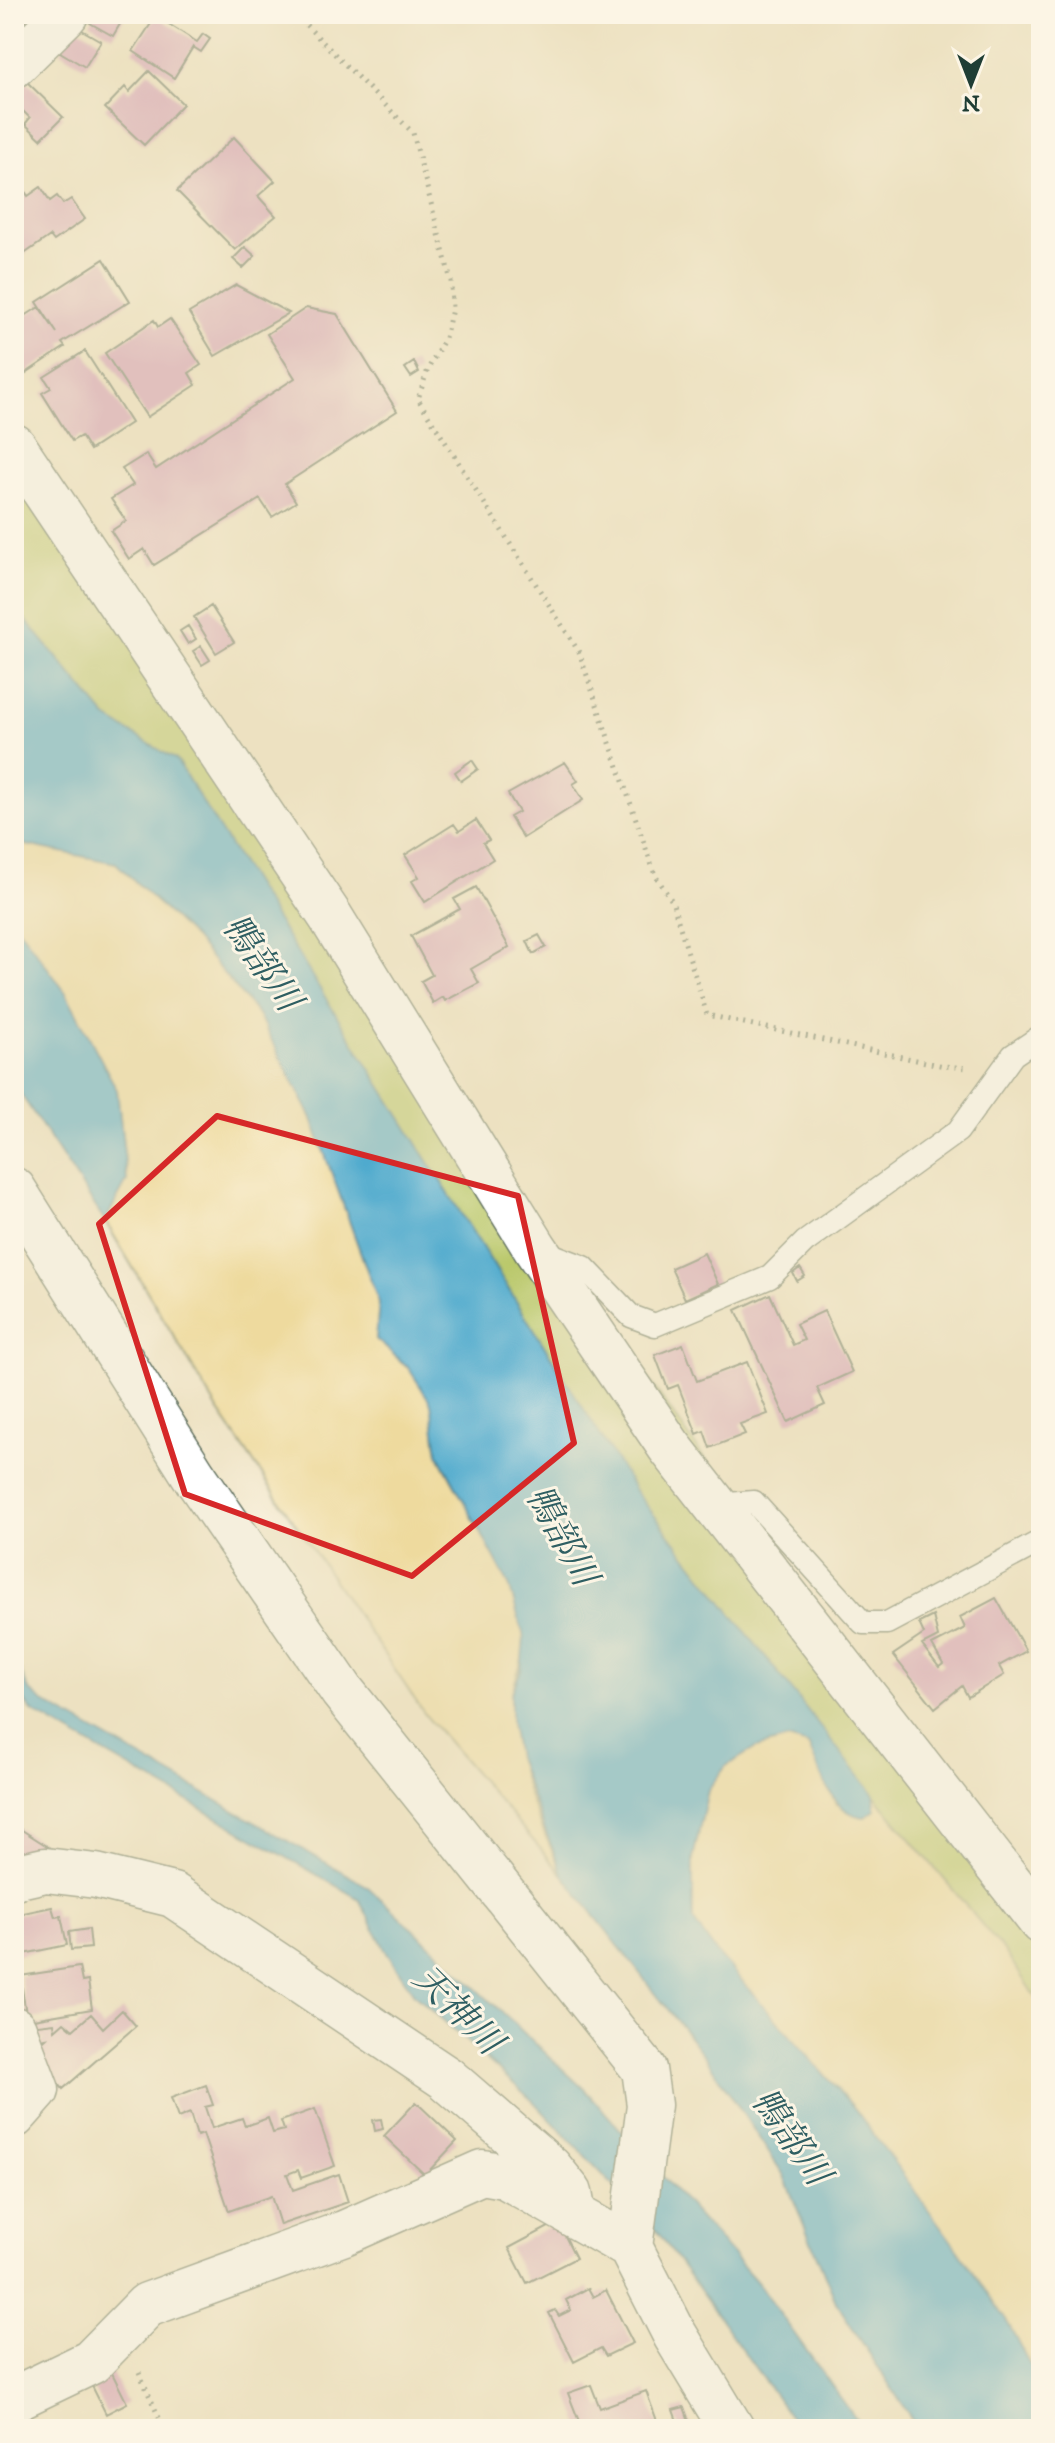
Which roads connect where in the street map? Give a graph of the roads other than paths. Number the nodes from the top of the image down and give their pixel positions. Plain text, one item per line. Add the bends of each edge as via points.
1 (66, 14) edge
2 (14, 65) edge
3 (14, 446) edge
4 (1041, 1036) edge
5 (14, 1190) edge
6 (535, 1248) junction
7 (715, 1505) junction
8 (1041, 1541) edge
9 (14, 1877) edge
10 (1041, 1922) edge
11 (14, 2029) edge
12 (14, 2116) edge
13 (575, 2215) junction
14 (633, 2232) junction
15 (14, 2399) edge
16 (732, 2429) edge

1 - 2 street
3 - 6 street via 330,916
4 - 6 lane via 1013,1055 958,1131 805,1242 770,1277 655,1325 631,1316 584,1267
5 - 14 street via 193,1474 342,1691 644,2069 649,2105
6 - 7 street
7 - 8 lane via 754,1502 863,1623 887,1623
7 - 10 street
9 - 13 street via 45,1870 173,1895 446,2078 550,2168 570,2193
11 - 12 street via 37,2090
13 - 14 street
13 - 15 street via 505,2176 482,2172 344,2233 147,2305 91,2362
14 - 16 street via 675,2335

